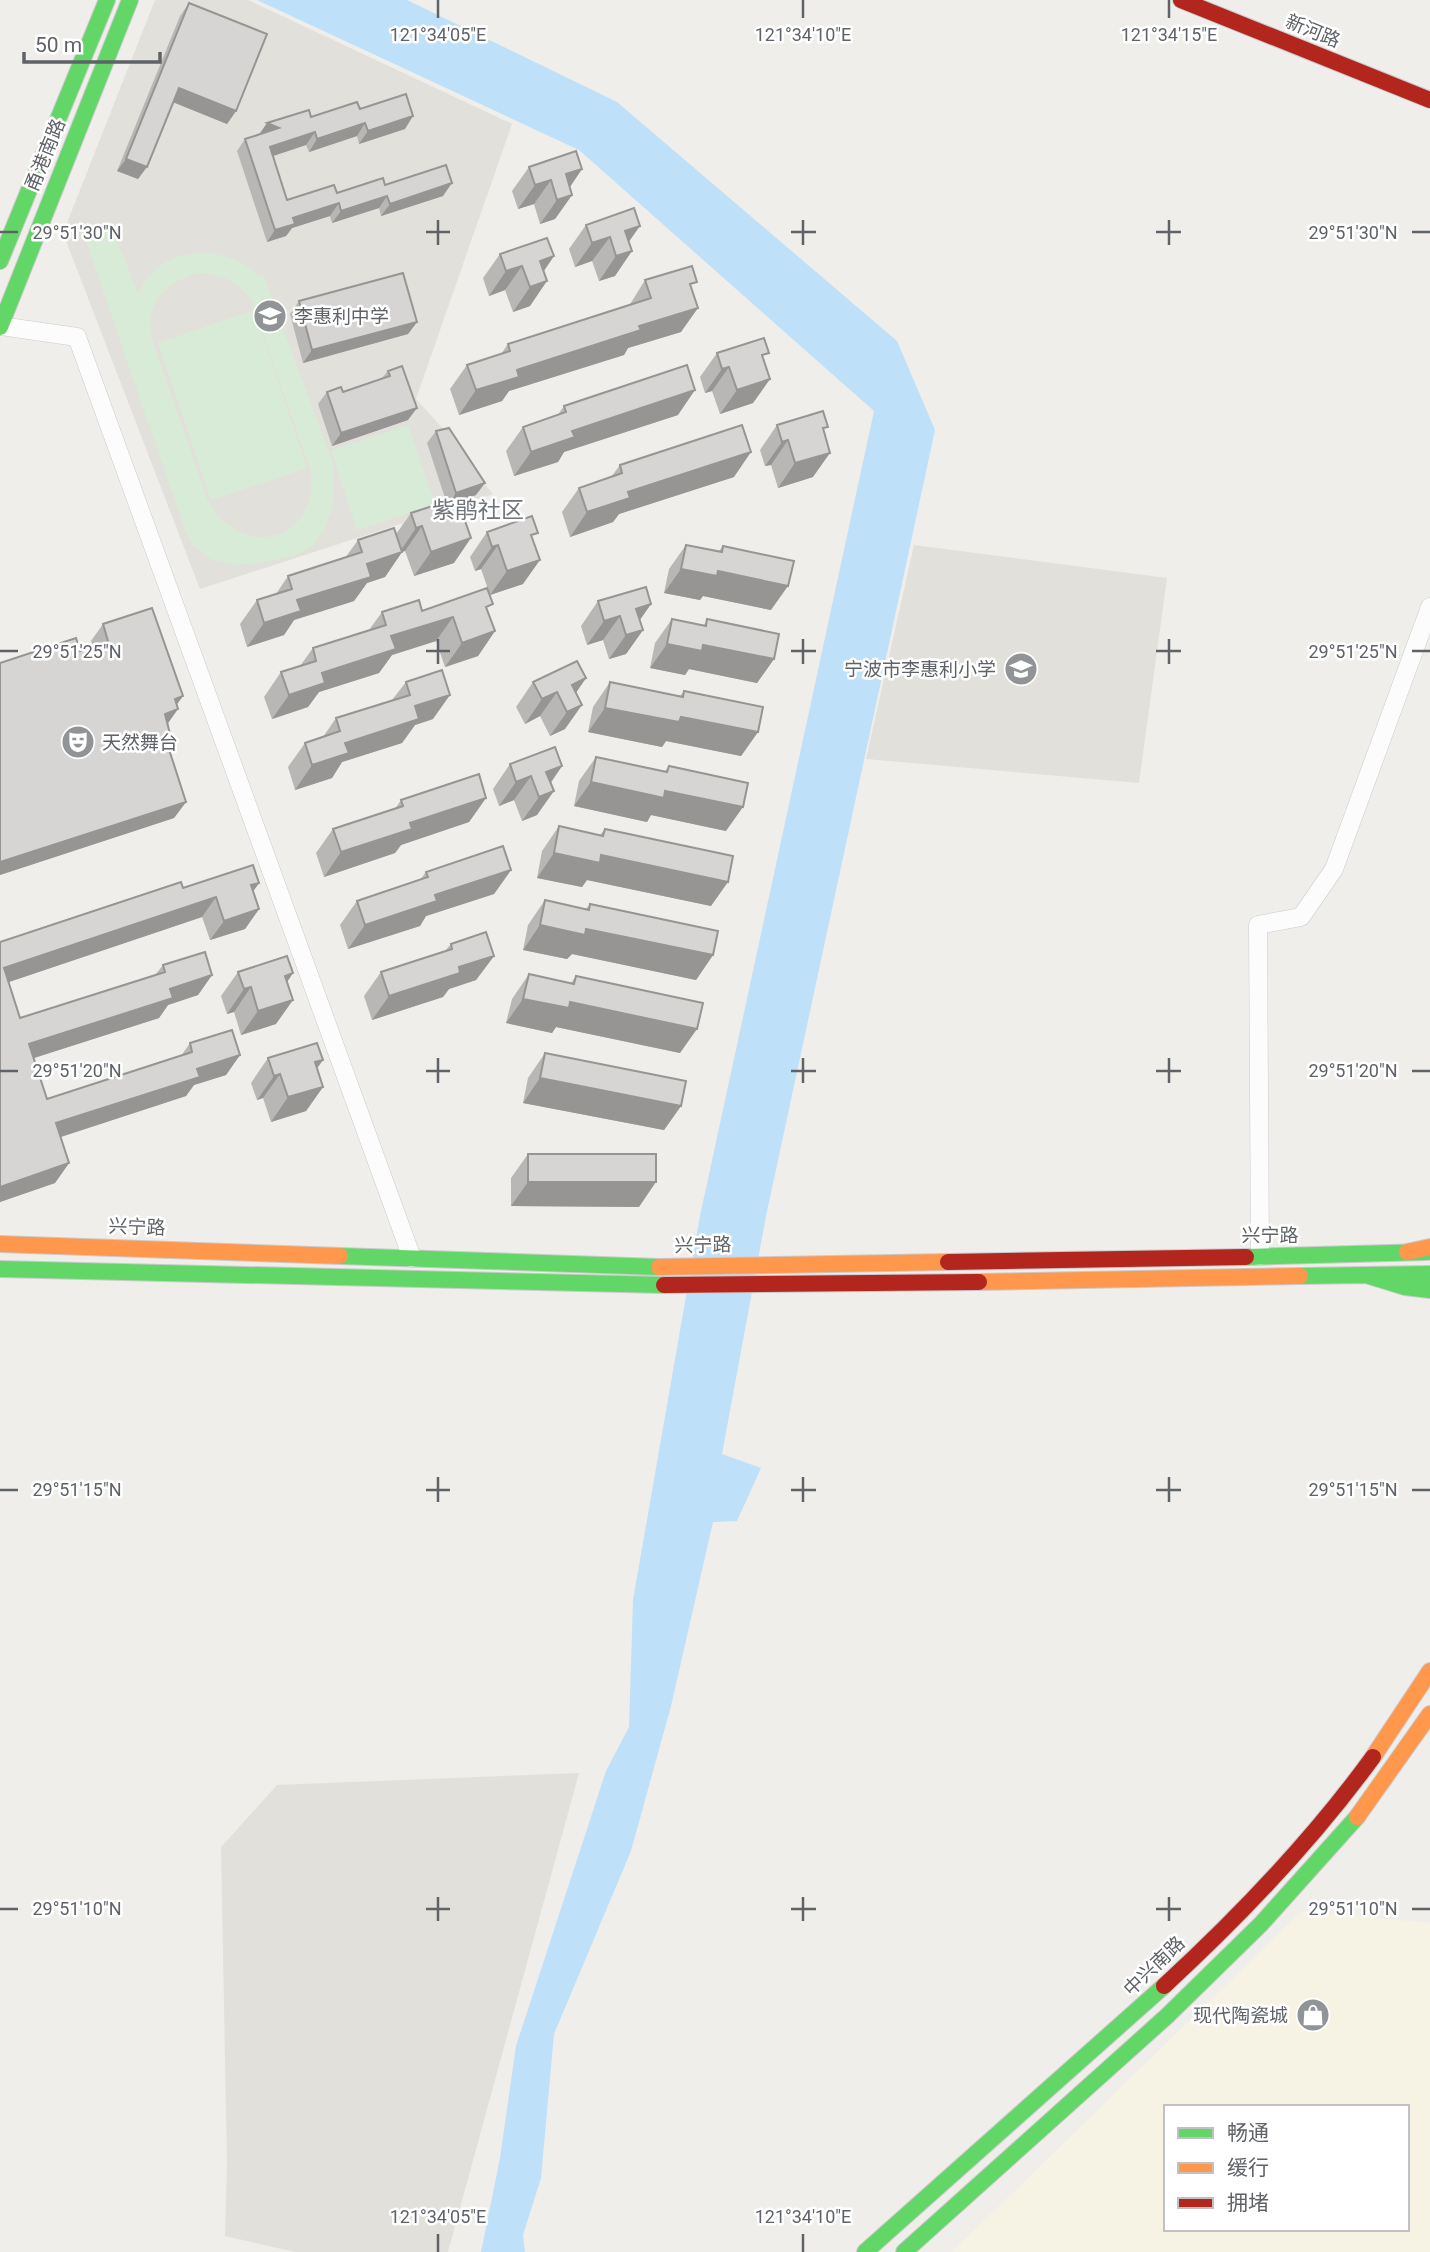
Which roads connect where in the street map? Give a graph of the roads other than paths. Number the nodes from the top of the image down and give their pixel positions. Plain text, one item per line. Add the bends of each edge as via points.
1 (107, 0) edge
2 (130, 0) edge
3 (1181, 0) edge
4 (1430, 100) edge
5 (0, 261) edge
6 (0, 326) edge
7 (1430, 607) edge
8 (0, 1244) edge
9 (1430, 1249) edge
10 (1260, 1256) junction
11 (412, 1258) junction
12 (0, 1269) edge
13 (1430, 1274) edge
14 (1366, 1275) junction
15 (1430, 1290) edge
16 (1430, 1671) edge
17 (1430, 1714) edge
18 (864, 2252) edge
19 (904, 2252) edge

1 - 5 main road, 甬港南路
2 - 6 main road, 甬港南路
3 - 4 main road, 新河路
6 - 11 street via 77,337
7 - 10 street via 1335,869 1301,918 1258,925
8 - 11 main road, 兴宁路
9 - 10 main road, 兴宁路
10 - 11 main road, 兴宁路 via 649,1267
12 - 14 main road, 兴宁路 via 648,1285
13 - 14 main road, 兴宁路
14 - 15 main road, 兴宁路
16 - 18 main road, 中兴南路 via 1335,1808 1254,1898 1150,1999
17 - 19 main road via 1353,1822 1261,1924 1167,2016

